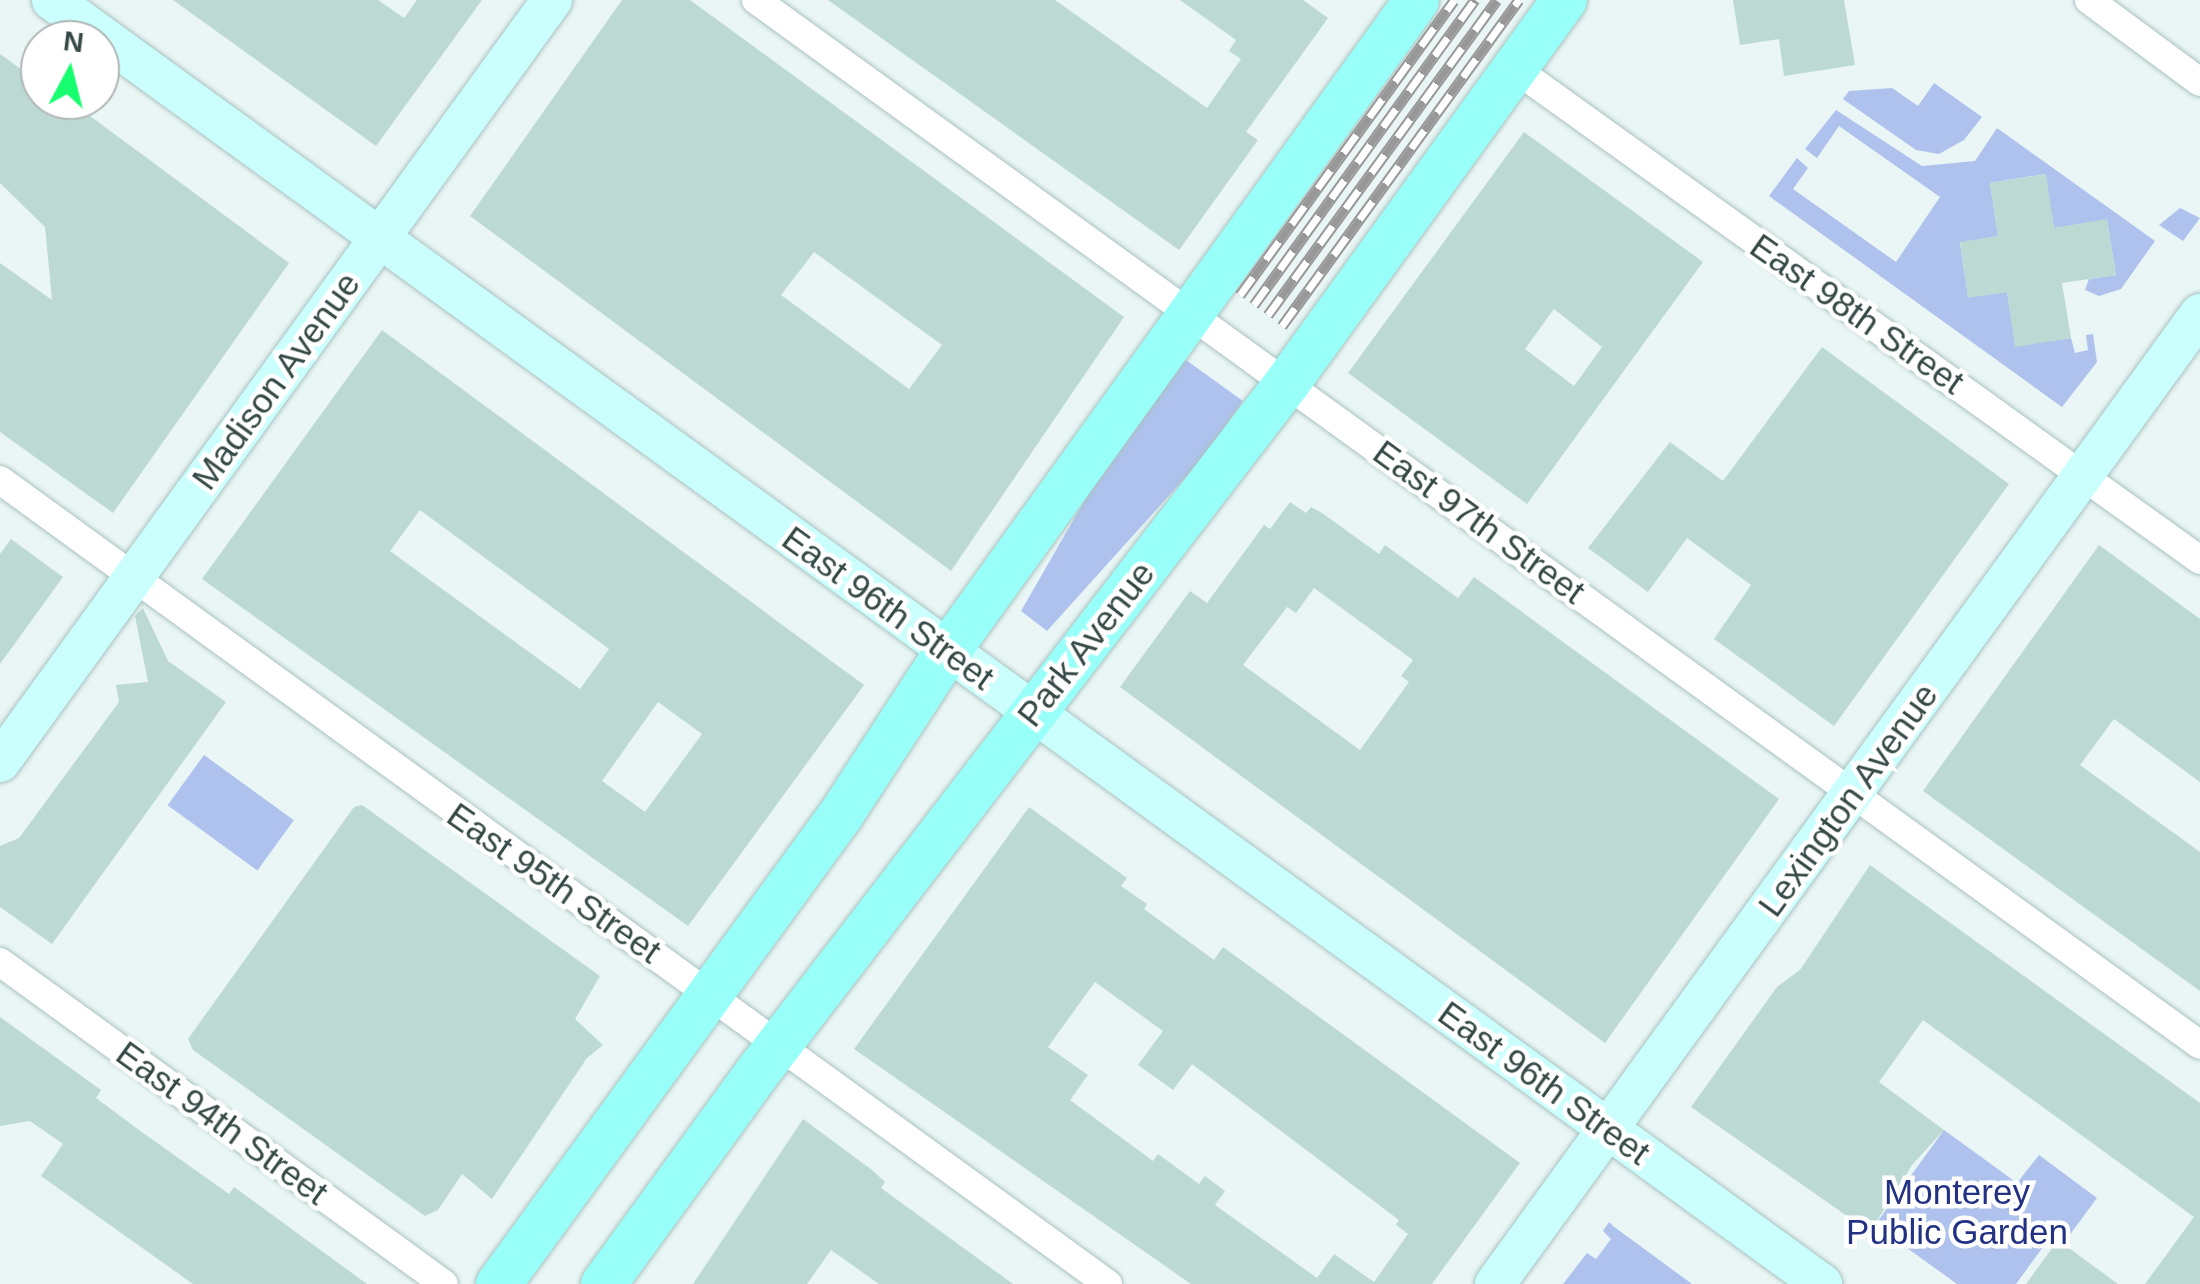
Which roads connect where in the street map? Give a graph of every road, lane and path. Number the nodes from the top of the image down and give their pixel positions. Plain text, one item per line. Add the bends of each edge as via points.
1 (52, 0) edge
2 (552, 0) edge
3 (756, 0) edge
4 (1416, 0) edge
5 (1564, 0) edge
6 (2089, 0) edge
7 (1514, 68) junction
8 (2200, 82) edge
9 (380, 240) junction
10 (1190, 312) junction
11 (2200, 314) edge
12 (1286, 382) junction
13 (2083, 475) junction
14 (0, 480) edge
15 (2200, 560) edge
16 (134, 578) junction
17 (947, 651) junction
18 (1033, 713) junction
19 (0, 762) edge
20 (1854, 793) junction
21 (0, 962) edge
22 (710, 993) junction
23 (778, 1044) junction
24 (2200, 1045) edge
25 (1608, 1129) junction
26 (444, 1284) edge
27 (498, 1284) edge
28 (603, 1284) edge
29 (1108, 1284) edge
30 (1495, 1284) edge
31 (1822, 1284) edge

1 - 9 main road, East 96th Street
2 - 9 main road, Madison Avenue
3 - 10 street, East 97th Street
4 - 10 main road
5 - 7 main road, Park Avenue
6 - 8 street
7 - 12 main road, Park Avenue
7 - 13 street, East 98th Street
9 - 16 main road, Madison Avenue
9 - 17 main road, East 96th Street
10 - 12 street, East 97th Street
10 - 17 main road
11 - 13 main road, Lexington Avenue
12 - 18 main road, Park Avenue
12 - 20 street, East 97th Street
13 - 15 street, East 98th Street
13 - 20 main road, Lexington Avenue
14 - 16 street, East 95th Street
16 - 19 main road, Madison Avenue
16 - 22 street, East 95th Street
17 - 18 main road, East 96th Street
17 - 22 main road via 840,815
18 - 23 main road, Park Avenue
18 - 25 main road, East 96th Street
20 - 24 street, East 97th Street
20 - 25 main road, Lexington Avenue
21 - 26 street, East 94th Street
22 - 23 street, East 95th Street
22 - 27 main road
23 - 28 main road, Park Avenue
23 - 29 street, East 95th Street
25 - 30 main road, Lexington Avenue
25 - 31 main road, East 96th Street

